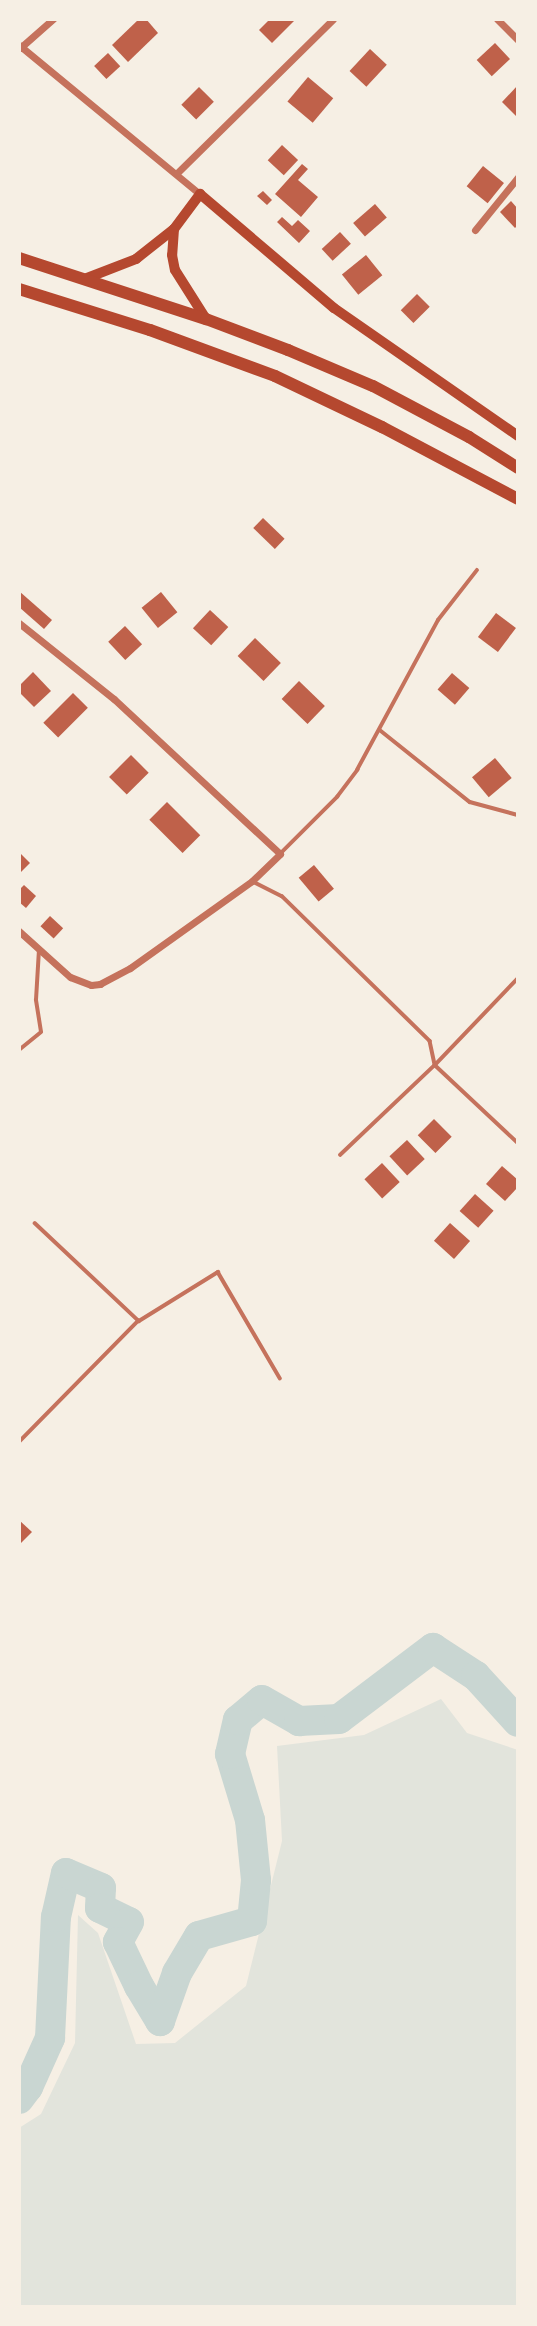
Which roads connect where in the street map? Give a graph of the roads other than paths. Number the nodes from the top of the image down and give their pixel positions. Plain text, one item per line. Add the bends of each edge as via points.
1 (53, 19) edge
2 (333, 19) edge
3 (497, 19) edge
4 (518, 40) edge
5 (20, 47) edge
6 (177, 173) junction
7 (518, 177) edge
8 (200, 194) junction
9 (174, 229) junction
10 (475, 230) dead end
11 (19, 258) edge
12 (87, 278) junction
13 (19, 289) edge
14 (206, 319) junction
15 (518, 436) edge
16 (518, 468) edge
17 (518, 499) edge
18 (477, 570) dead end
19 (19, 622) edge
20 (380, 730) junction
21 (518, 815) edge
22 (280, 854) junction
23 (252, 881) junction
24 (19, 931) edge
25 (39, 949) junction
26 (518, 978) edge
27 (19, 1050) edge
28 (435, 1065) junction
29 (518, 1143) edge
30 (340, 1155) dead end
31 (35, 1223) dead end
32 (139, 1321) junction
33 (280, 1378) dead end
34 (19, 1442) edge

1 - 5 street
2 - 6 street
3 - 4 street
5 - 6 street
6 - 8 street
7 - 10 street
8 - 9 main road
8 - 15 main road via 334,308
9 - 12 main road via 136,259
9 - 14 main road via 176,270
11 - 12 highway
12 - 14 highway
13 - 17 highway via 275,376
14 - 16 highway via 373,386
18 - 20 lane via 438,620
19 - 22 street via 114,699
20 - 21 lane via 470,802
20 - 22 lane via 337,797
22 - 23 street
23 - 25 street via 131,968 100,984 70,977
23 - 28 lane via 282,896 430,1041
24 - 25 street
25 - 27 lane via 36,1000 41,1032
26 - 28 lane
28 - 29 lane
28 - 30 lane
31 - 32 lane
32 - 33 lane via 218,1272
32 - 34 lane

